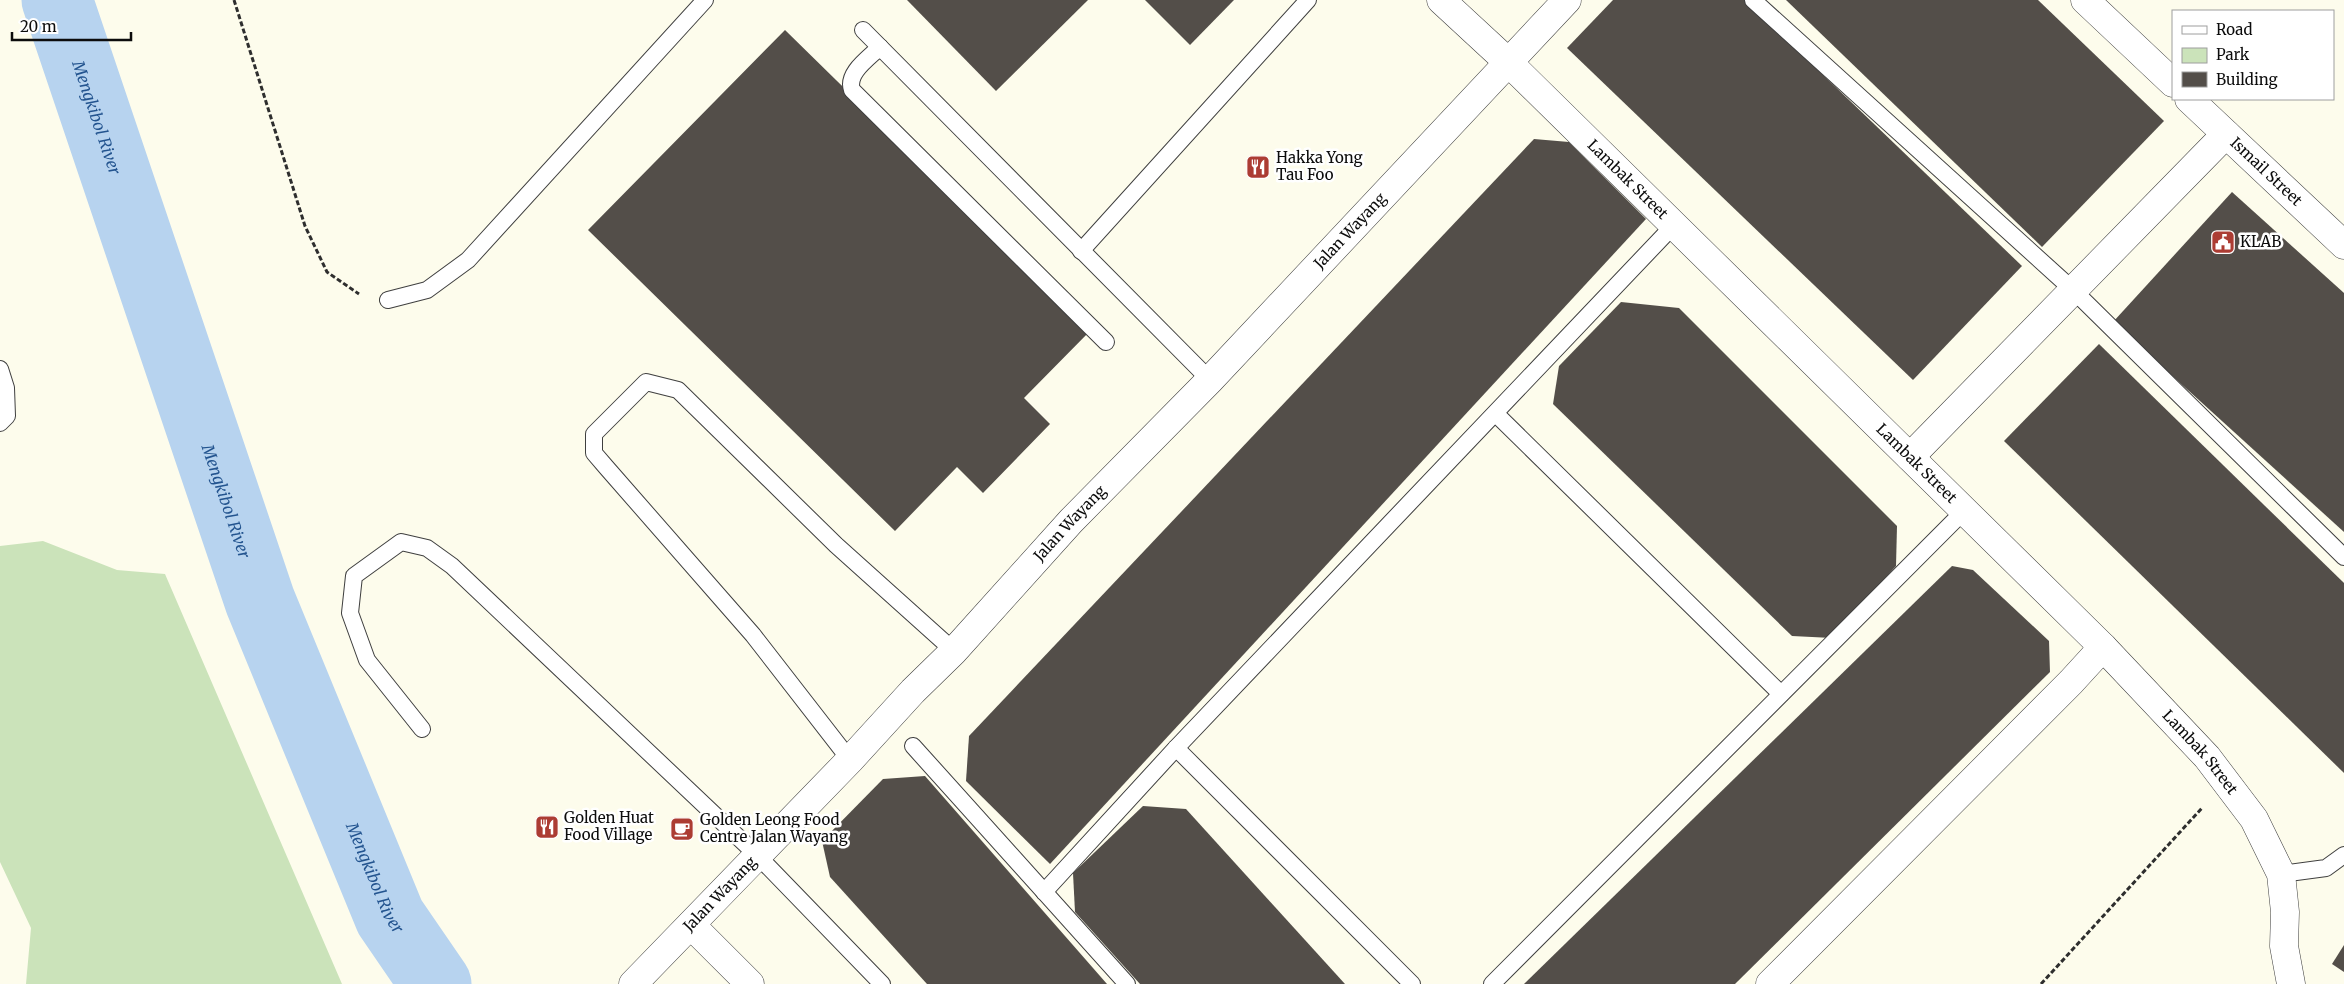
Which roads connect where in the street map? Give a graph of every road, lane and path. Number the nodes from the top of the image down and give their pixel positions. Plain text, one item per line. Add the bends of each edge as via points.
1 (234, 0) edge
2 (705, 0) edge
3 (1308, 0) edge
4 (1441, 0) edge
5 (1568, 0) edge
6 (1753, 0) edge
7 (2085, 0) edge
8 (863, 30) dead end
9 (880, 47) junction
10 (1508, 62) junction
11 (2172, 82) edge
12 (2190, 100) edge
13 (2226, 134) junction
14 (1674, 225) junction
15 (2344, 245) edge
16 (1081, 251) junction
17 (2073, 290) junction
18 (388, 300) joint
19 (1106, 342) dead end
20 (0, 369) edge
21 (1210, 380) junction
22 (1496, 414) junction
23 (0, 424) edge
24 (1910, 457) junction
25 (1964, 511) junction
26 (2344, 557) edge
27 (2103, 647) junction
28 (954, 650) junction
29 (1781, 694) junction
30 (422, 729) dead end
31 (913, 746) dead end
32 (1176, 748) junction
33 (850, 760) junction
34 (2226, 782) junction
35 (2344, 855) edge
36 (758, 856) junction
37 (2281, 874) junction
38 (1044, 892) junction
39 (691, 925) junction
40 (633, 984) edge
41 (750, 984) edge
42 (882, 984) edge
43 (1127, 984) edge
44 (1412, 984) edge
45 (1492, 984) edge
46 (1770, 984) edge
47 (2041, 984) edge
48 (2292, 984) edge

1 - 18 path via 305,226 327,272 362,296
2 - 18 lane via 468,260 427,290
3 - 16 lane
4 - 10 street, Lambak Street
5 - 10 street, Jalan Wayang
6 - 17 lane
7 - 11 street
8 - 9 lane
9 - 16 lane
9 - 19 lane via 852,75 852,90
10 - 14 street, Lambak Street
10 - 21 street, Jalan Wayang
12 - 13 street, Ismail Street
13 - 15 street, Ismail Street
13 - 17 street
14 - 22 lane
14 - 24 street, Lambak Street
16 - 21 lane
17 - 24 street
17 - 26 lane
20 - 23 lane via 6,388 7,416
21 - 28 street, Jalan Wayang via 1071,521
22 - 29 lane
22 - 32 lane
24 - 25 street, Lambak Street
25 - 27 street, Lambak Street
25 - 29 lane
27 - 34 street, Lambak Street
27 - 46 street
28 - 33 street, Jalan Wayang
28 - 33 lane via 836,545 678,390 646,382 594,434 594,453 753,635
29 - 45 lane
30 - 36 lane via 367,660 350,613 354,576 401,542 427,548 452,566
31 - 38 lane
32 - 38 lane
32 - 44 lane
33 - 36 street, Jalan Wayang
34 - 37 street, Lambak Street via 2254,819
34 - 47 path
35 - 37 lane via 2326,868
36 - 39 street, Jalan Wayang
36 - 42 lane
37 - 48 street, Lambak Street via 2284,946
38 - 43 lane
39 - 40 street, Jalan Wayang
39 - 41 street

